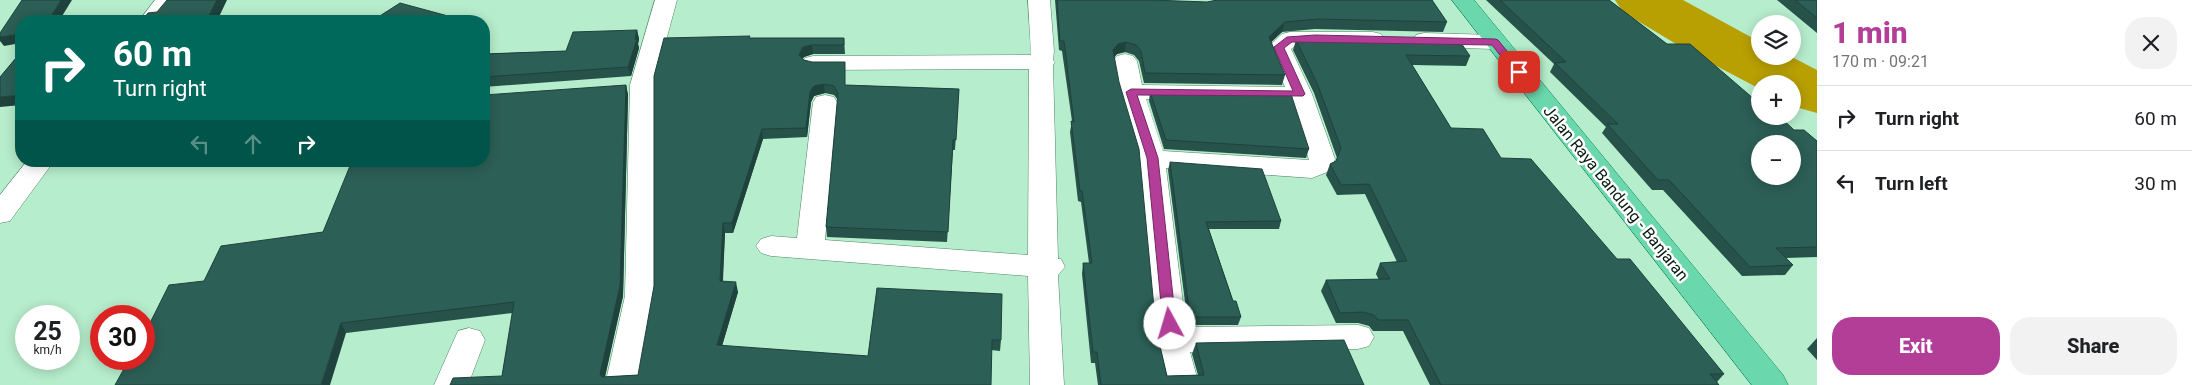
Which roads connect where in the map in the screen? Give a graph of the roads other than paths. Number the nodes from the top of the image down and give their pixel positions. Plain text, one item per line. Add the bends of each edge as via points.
1 (166, 0) edge
2 (666, 0) edge
3 (1039, 0) edge
4 (1464, 0) edge
5 (155, 15) edge
6 (1495, 42) junction
7 (1125, 61) dead end
8 (812, 62) edge
9 (1041, 62) junction
10 (1131, 92) junction
11 (1300, 94) junction
12 (825, 102) dead end
13 (1152, 158) junction
14 (36, 167) edge
15 (0, 214) edge
16 (771, 246) dead end
17 (810, 248) junction
18 (1043, 268) junction
19 (1358, 336) dead end
20 (469, 340) dead end
21 (1171, 340) junction
22 (451, 385) edge
23 (622, 385) edge
24 (1047, 385) edge
25 (1182, 385) edge
26 (1771, 385) edge

1 - 5 street
2 - 23 street via 633,86 640,296
3 - 9 street
4 - 6 main road, Jalan Raya Bandung - Banjaran
6 - 11 street via 1290,39 1279,47
6 - 26 main road, Jalan Raya Bandung - Banjaran
7 - 10 street
8 - 9 street via 1044,62
9 - 18 street
10 - 11 street
10 - 13 street
11 - 13 street via 1322,159 1321,165 1312,169
12 - 17 street
13 - 21 street
14 - 15 street
16 - 17 street
17 - 18 street via 1050,268
18 - 24 street
19 - 21 street
20 - 22 street
21 - 25 street

